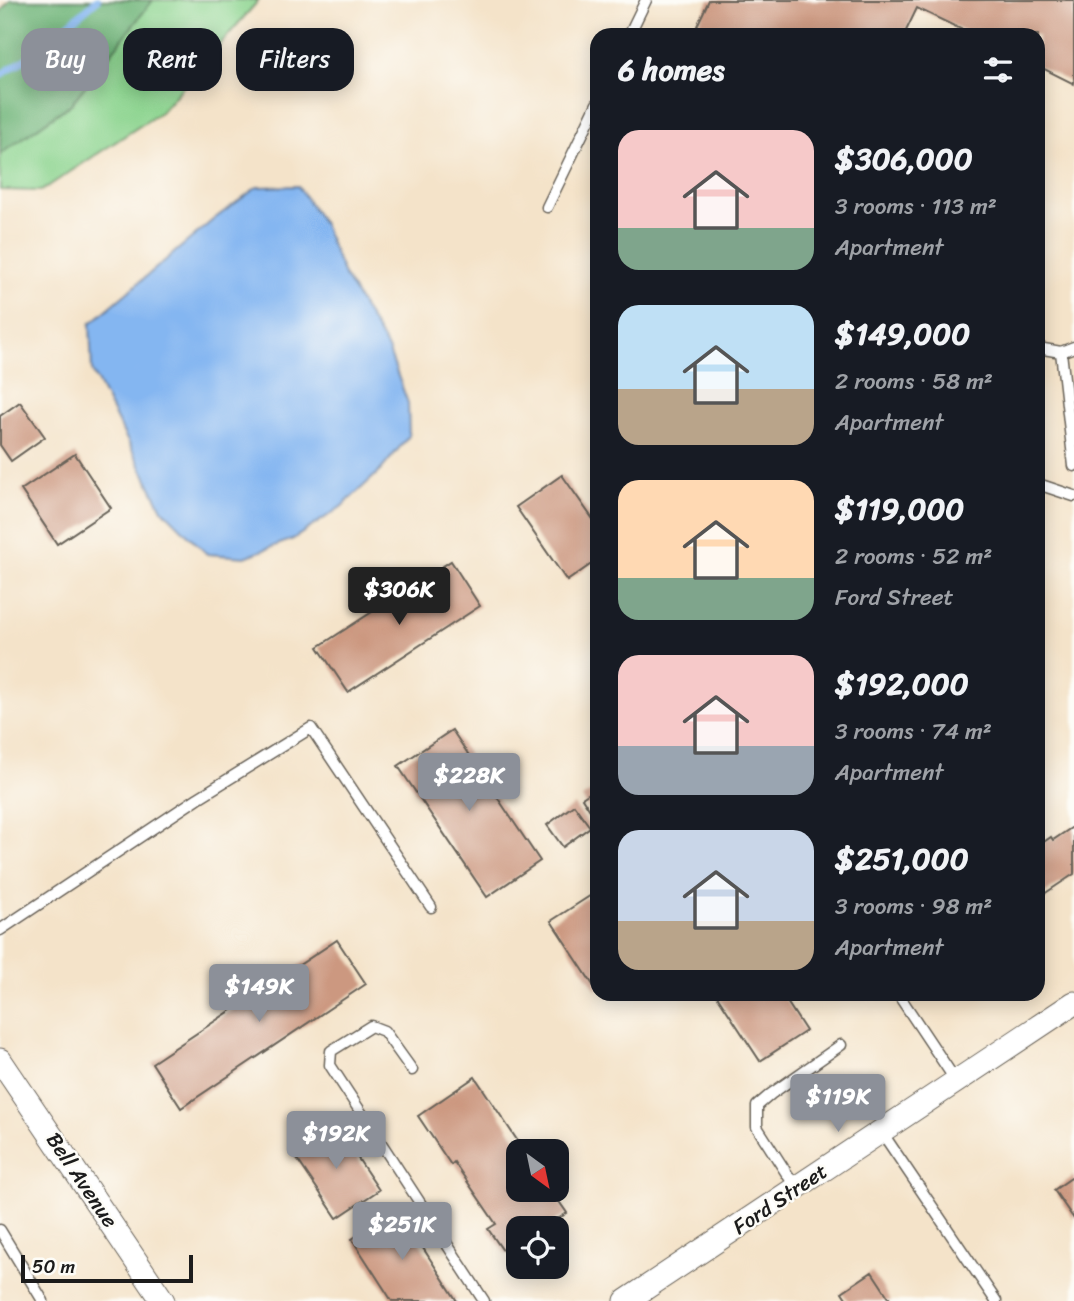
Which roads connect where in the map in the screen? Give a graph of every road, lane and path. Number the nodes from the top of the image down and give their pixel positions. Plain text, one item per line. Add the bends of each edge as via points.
1 (644, 4) edge
2 (632, 28) edge
3 (590, 118) edge
4 (547, 207) dead end
5 (1074, 347) edge
6 (1045, 349) edge
7 (1061, 352) junction
8 (1074, 466) edge
9 (1045, 486) edge
10 (1074, 496) edge
11 (430, 907) dead end
12 (0, 930) edge
13 (903, 1001) edge
14 (1074, 1003) edge
15 (841, 1045) dead end
16 (412, 1070) dead end
17 (3, 1071) edge
18 (956, 1081) junction
19 (881, 1132) junction
20 (796, 1188) junction
21 (0, 1230) edge
22 (629, 1300) edge
23 (43, 1301) edge
24 (163, 1301) edge
25 (484, 1301) edge
26 (996, 1301) edge

1 - 2 lane
3 - 4 lane
5 - 7 lane
6 - 7 lane
7 - 8 lane
9 - 10 lane
11 - 12 lane via 311,728
13 - 18 lane
14 - 18 street, Ford Street
15 - 20 lane via 757,1107 757,1127
16 - 25 lane via 384,1031 371,1026 331,1051 330,1065
17 - 24 street, Bell Avenue
18 - 19 street, Ford Street
19 - 20 street, Ford Street
19 - 26 lane
20 - 22 street, Ford Street
21 - 23 lane

